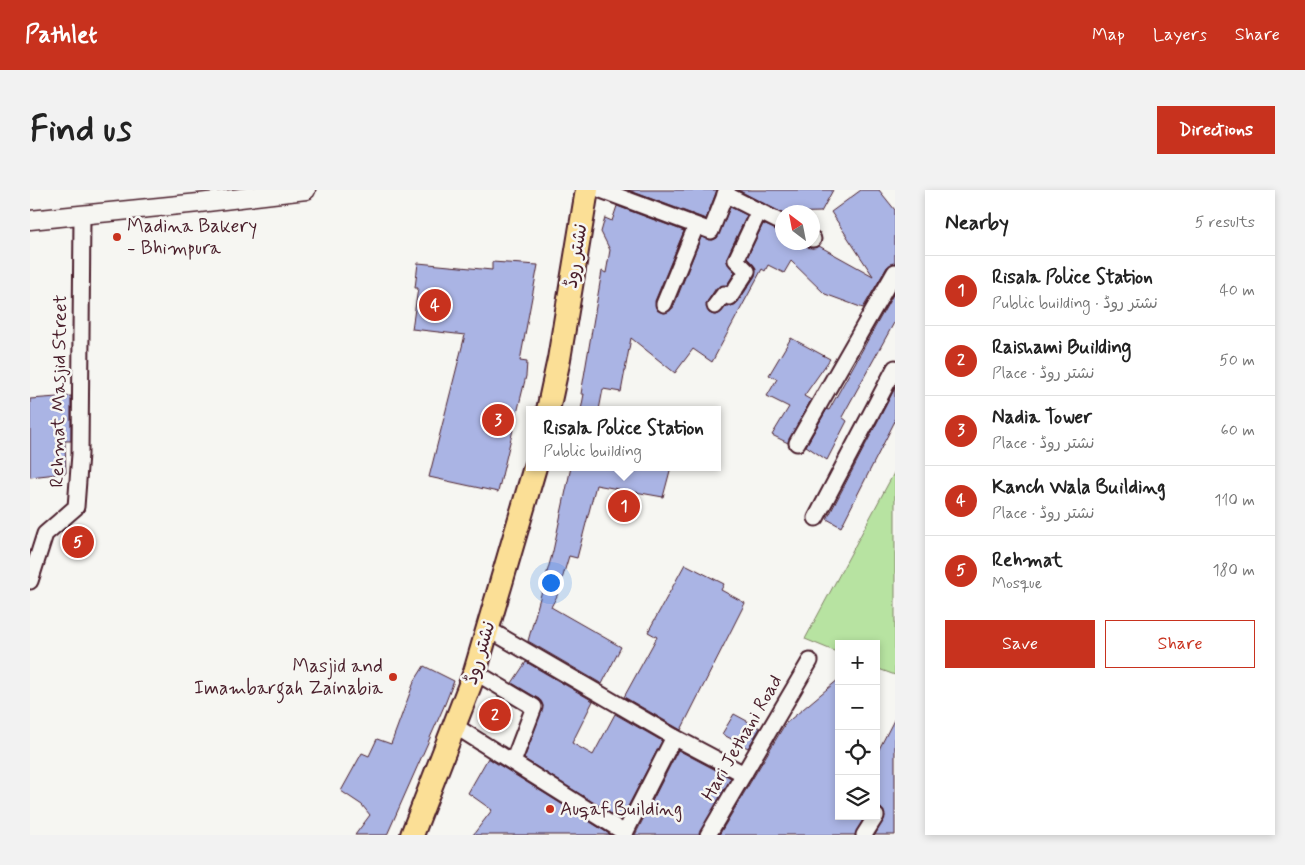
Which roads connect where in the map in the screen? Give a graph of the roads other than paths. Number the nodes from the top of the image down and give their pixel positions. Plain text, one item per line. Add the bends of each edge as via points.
1 (185, 190) edge
2 (306, 190) edge
3 (587, 190) edge
4 (601, 190) edge
5 (726, 192) edge
6 (199, 204) junction
7 (759, 211) junction
8 (82, 216) junction
9 (30, 220) edge
10 (775, 220) edge
11 (696, 226) junction
12 (895, 272) edge
13 (664, 304) dead end
14 (716, 306) dead end
15 (895, 368) edge
16 (549, 406) edge
17 (797, 443) dead end
18 (534, 471) edge
19 (816, 518) dead end
20 (30, 581) edge
21 (488, 629) junction
22 (810, 661) dead end
23 (475, 672) junction
24 (455, 726) junction
25 (674, 737) junction
26 (513, 762) junction
27 (744, 774) junction
28 (874, 820) edge
29 (624, 834) edge
30 (412, 835) edge
31 (708, 835) edge
32 (864, 835) edge

1 - 6 street
2 - 6 street
3 - 16 main road, نشتر روڈ
4 - 11 street
5 - 7 street
5 - 11 street via 711,232
6 - 8 street
7 - 10 street
7 - 14 street via 736,260 746,272 730,297 724,294
8 - 9 street
8 - 20 street, Rehmat Masjid Street via 80,454 76,507 45,534
11 - 13 street
12 - 17 street
15 - 19 street
18 - 21 main road, نشتر روڈ
21 - 23 main road, نشتر روڈ
21 - 25 street
22 - 27 street, Hari Jethani Road
23 - 24 main road, نشتر روڈ
23 - 26 street via 534,707
24 - 26 street
24 - 30 main road, نشتر روڈ
25 - 27 street
25 - 29 street
26 - 29 street
27 - 31 street, Hari Jethani Road
28 - 32 street

